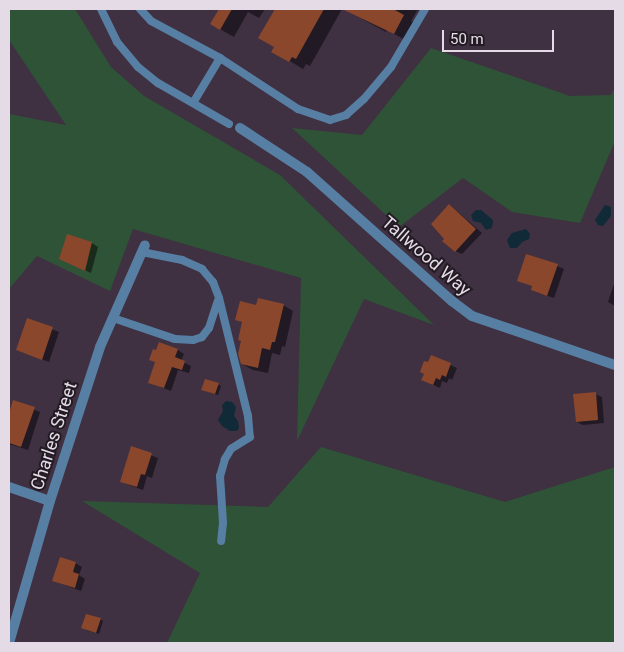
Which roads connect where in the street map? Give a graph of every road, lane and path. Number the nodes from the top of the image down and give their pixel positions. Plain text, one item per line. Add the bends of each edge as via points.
1 (101, 9) edge
2 (140, 9) edge
3 (425, 9) edge
4 (220, 58) junction
5 (193, 103) junction
6 (229, 124) dead end
7 (240, 128) dead end
8 (143, 248) joint
9 (219, 298) junction
10 (113, 318) junction
11 (615, 365) edge
12 (9, 487) edge
13 (50, 501) junction
14 (221, 541) dead end
15 (9, 643) edge

1 - 5 lane via 117,42 138,67 158,84
2 - 4 lane via 151,21
3 - 4 lane via 391,67 370,93 346,115 330,120 298,109
4 - 5 lane
5 - 6 lane
7 - 11 street, Tallwood Way via 307,172 472,316
8 - 9 lane via 202,270 213,282
8 - 10 street, Charles Street
9 - 10 lane via 209,328 193,340 175,339
9 - 14 lane via 248,416 250,437 231,449 220,476
10 - 13 street, Charles Street via 100,347
12 - 13 street
13 - 15 street, Charles Street

